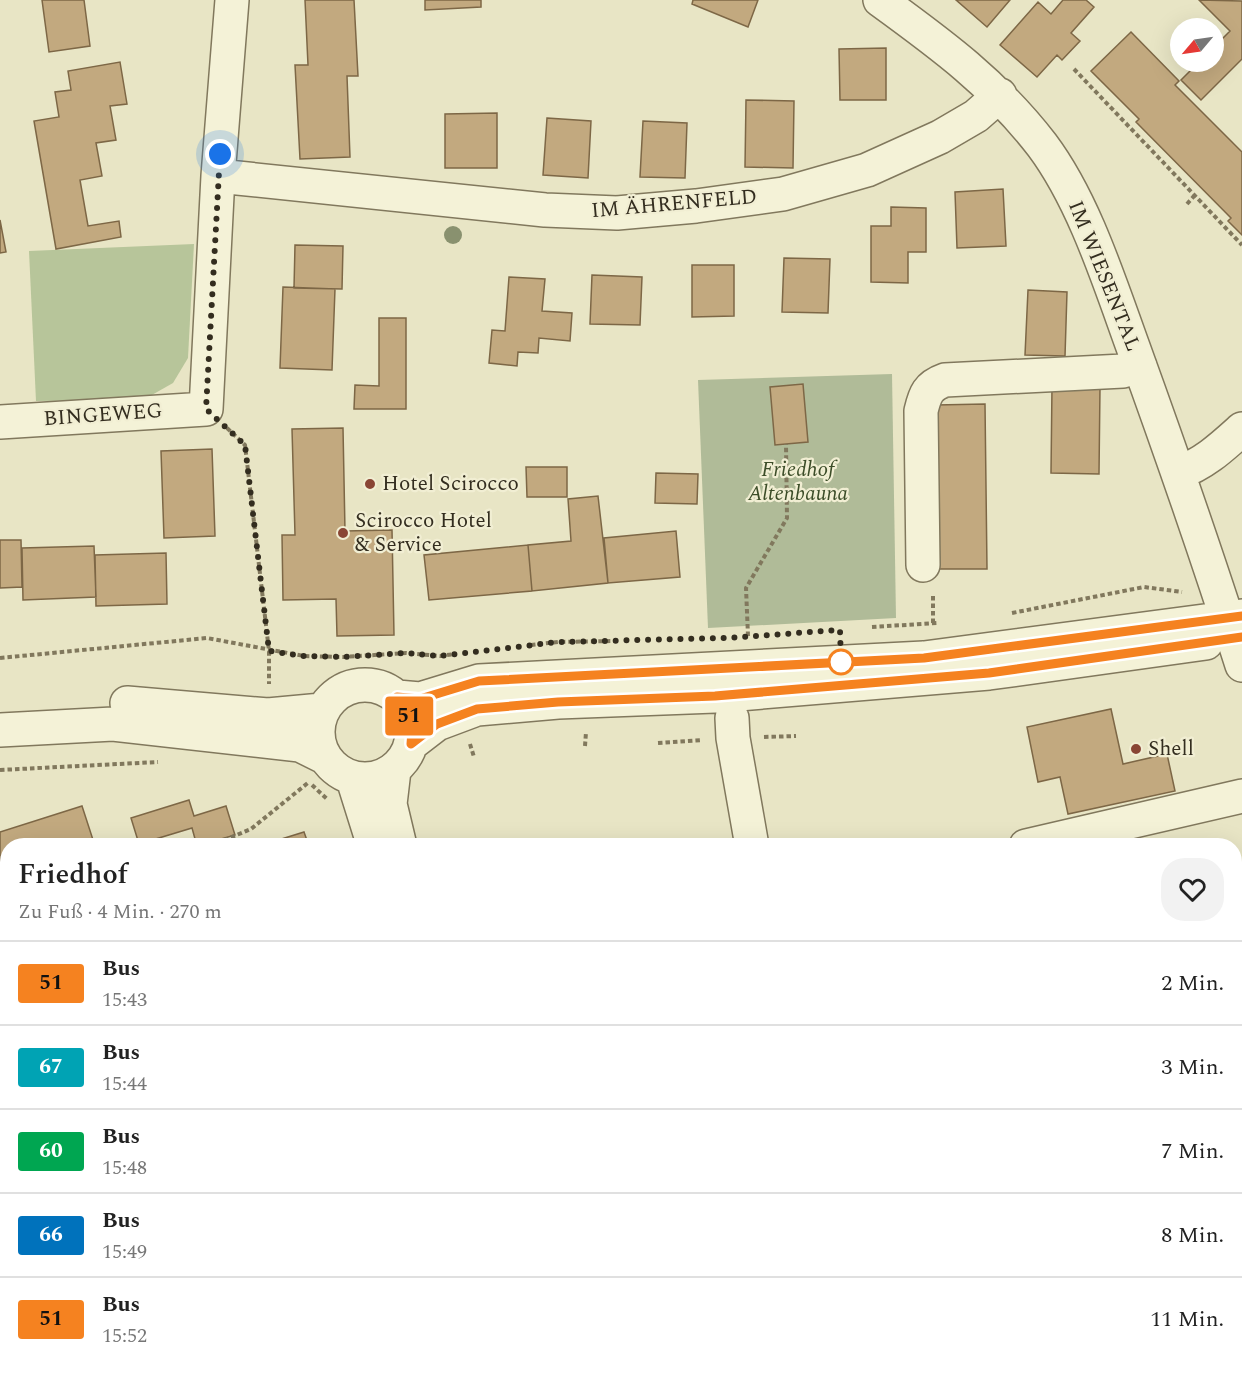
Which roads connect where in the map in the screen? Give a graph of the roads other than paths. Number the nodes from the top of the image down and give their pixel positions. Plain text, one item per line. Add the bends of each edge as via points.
1 (232, 0) edge
2 (880, 0) edge
3 (1000, 95) junction
4 (218, 176) junction
5 (1140, 366) junction
6 (0, 422) edge
7 (1242, 429) edge
8 (1178, 473) junction
9 (923, 565) dead end
10 (1234, 627) edge
11 (397, 697) junction
12 (0, 707) edge
13 (322, 710) junction
14 (732, 728) road end
15 (0, 730) edge
16 (402, 757) junction
17 (312, 772) junction
18 (353, 779) junction
19 (1242, 796) edge
20 (371, 838) edge
21 (398, 838) edge
22 (751, 838) edge
23 (1061, 838) edge

1 - 4 street
2 - 3 street, IM WIESENTAL via 945,47
3 - 4 street, IM ÄHRENFELD via 976,116 940,137 867,170 783,194 696,206 617,213 545,210
3 - 5 street, IM WIESENTAL via 1043,147 1077,204
4 - 6 street, BINGEWEG via 206,409
5 - 8 street, IM WIESENTAL
5 - 9 street via 1123,371 945,380 932,384 921,411
7 - 8 street via 1212,456
8 - 10 street, IM WIESENTAL
10 - 11 street via 924,658 479,681 420,699
10 - 16 street via 989,673 715,696 477,709 437,724
11 - 13 street via 378,687 357,686 337,694
11 - 16 street via 405,707 412,731
12 - 13 street via 117,702 268,715
13 - 17 street
14 - 22 street
15 - 17 street via 113,724 300,745
16 - 18 street via 381,777
16 - 21 street via 390,804
17 - 18 street via 332,767
18 - 20 street
19 - 23 street

